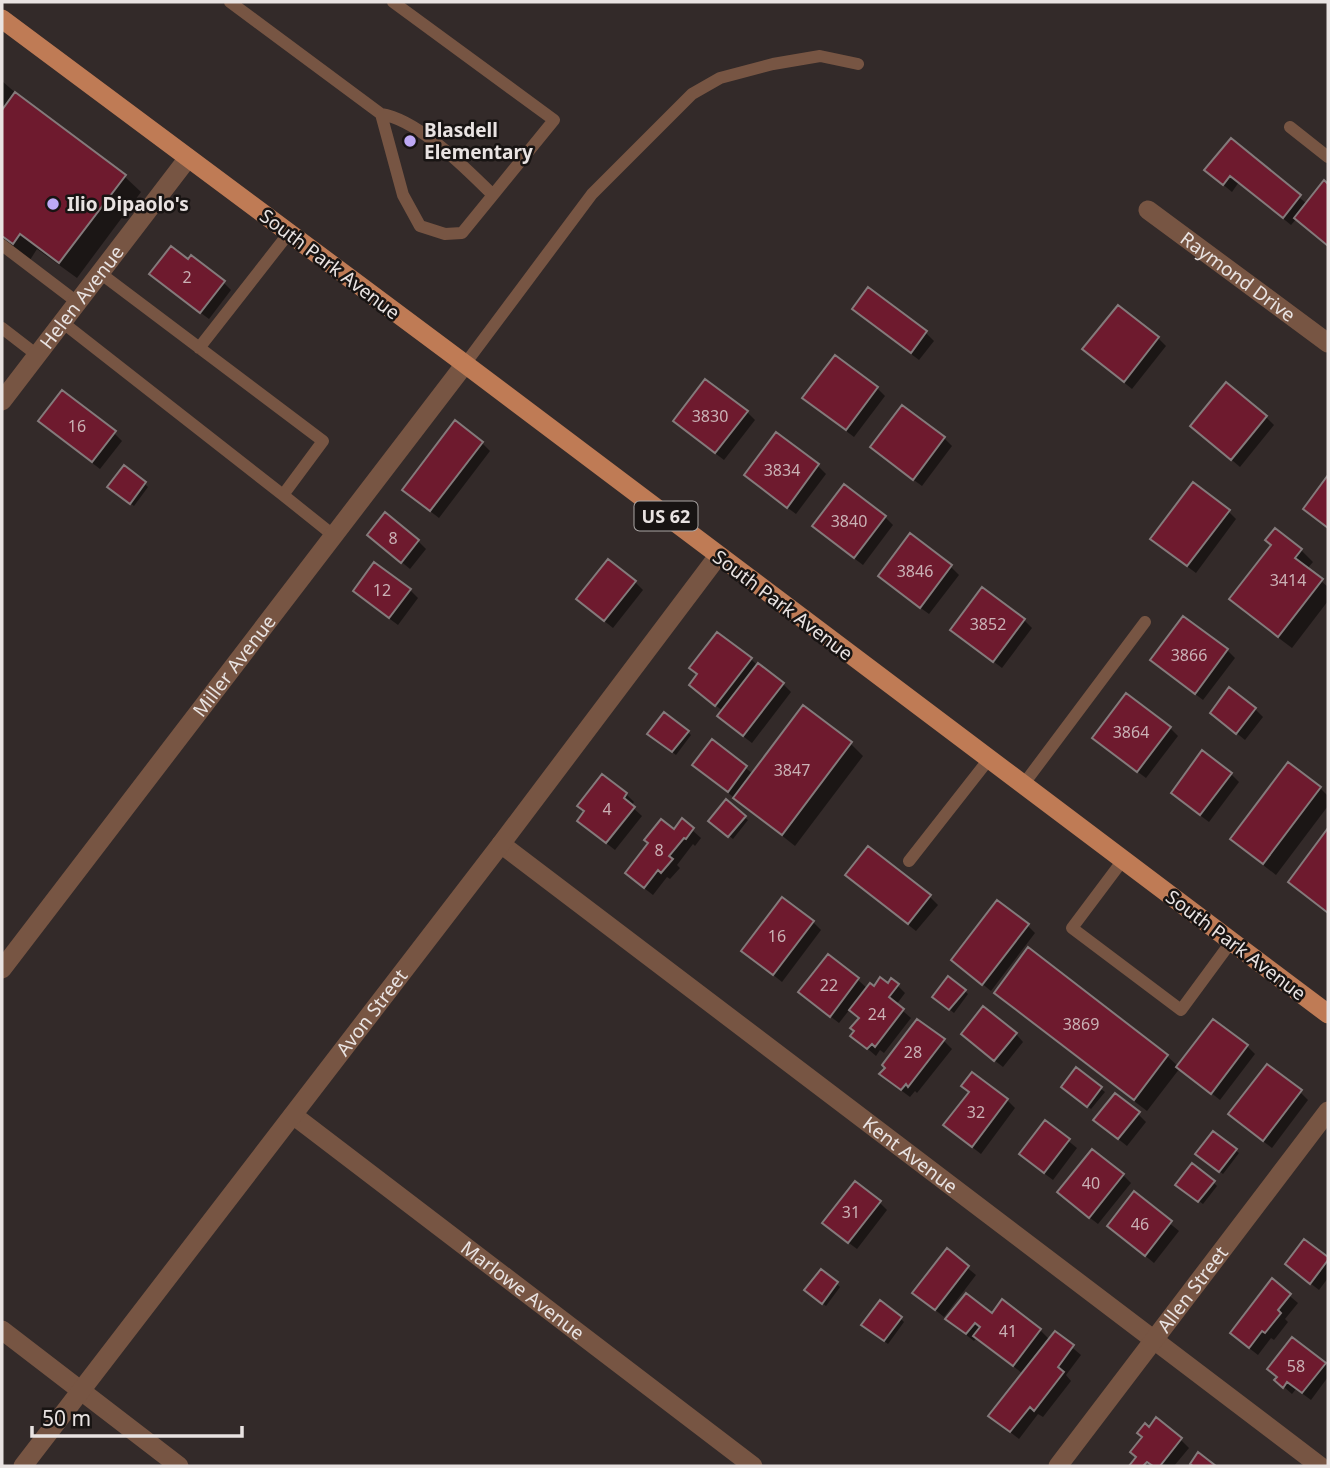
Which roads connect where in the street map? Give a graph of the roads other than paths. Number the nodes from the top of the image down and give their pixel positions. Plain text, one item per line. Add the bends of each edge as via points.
1 (230, 2) edge
2 (393, 2) edge
3 (2, 19) edge
4 (858, 64) dead end
5 (381, 114) junction
6 (1290, 127) dead end
7 (1328, 157) edge
8 (188, 158) junction
9 (493, 195) junction
10 (1148, 210) dead end
11 (289, 233) junction
12 (2, 245) edge
13 (100, 273) junction
14 (77, 302) junction
15 (62, 322) junction
16 (2, 328) edge
17 (1328, 343) edge
18 (199, 348) junction
19 (37, 355) junction
20 (465, 364) junction
21 (2, 401) edge
22 (283, 495) junction
23 (333, 535) junction
24 (718, 556) junction
25 (1145, 622) dead end
26 (989, 759) junction
27 (1023, 785) junction
28 (501, 844) junction
29 (1123, 860) junction
30 (909, 861) dead end
31 (1231, 942) junction
32 (2, 969) edge
33 (1328, 1014) edge
34 (1328, 1111) edge
35 (293, 1115) junction
36 (2, 1330) edge
37 (1154, 1340) junction
38 (81, 1391) junction
39 (23, 1466) edge
40 (179, 1466) edge
41 (753, 1466) edge
42 (1058, 1466) edge
43 (1320, 1466) edge

1 - 5 lane
2 - 9 lane via 554,120
3 - 8 main road, South Park Avenue / US 62
4 - 20 lane via 820,56 773,64 720,78 692,94 592,194
5 - 9 lane via 395,116 440,146
5 - 9 lane via 403,195 420,226 445,234 462,233
6 - 7 lane
8 - 11 main road, South Park Avenue / US 62
8 - 13 street, Helen Avenue
10 - 17 street, Raymond Drive
11 - 18 lane
11 - 20 main road, South Park Avenue / US 62
12 - 14 lane
13 - 14 street, Helen Avenue
13 - 18 lane
14 - 15 street, Helen Avenue
15 - 19 street, Helen Avenue
15 - 22 lane
16 - 19 lane
18 - 22 lane via 323,441
19 - 21 street, Helen Avenue
20 - 23 street, Miller Avenue
20 - 24 main road, South Park Avenue / US 62
22 - 23 lane
23 - 32 street, Miller Avenue
24 - 26 main road, South Park Avenue / US 62
24 - 28 street, Avon Street
25 - 27 lane
26 - 27 main road, South Park Avenue / US 62
26 - 30 lane
27 - 29 main road, South Park Avenue / US 62
28 - 35 street, Avon Street
28 - 37 street, Kent Avenue
29 - 31 main road, South Park Avenue / US 62
29 - 31 lane via 1072,928 1082,936 1181,1010
31 - 33 main road, South Park Avenue / US 62
34 - 37 street, Allen Street
35 - 38 street, Avon Street
35 - 41 street, Marlowe Avenue
36 - 38 street
37 - 42 street, Allen Street
37 - 43 street, Kent Avenue
38 - 39 street, Avon Street
38 - 40 street

